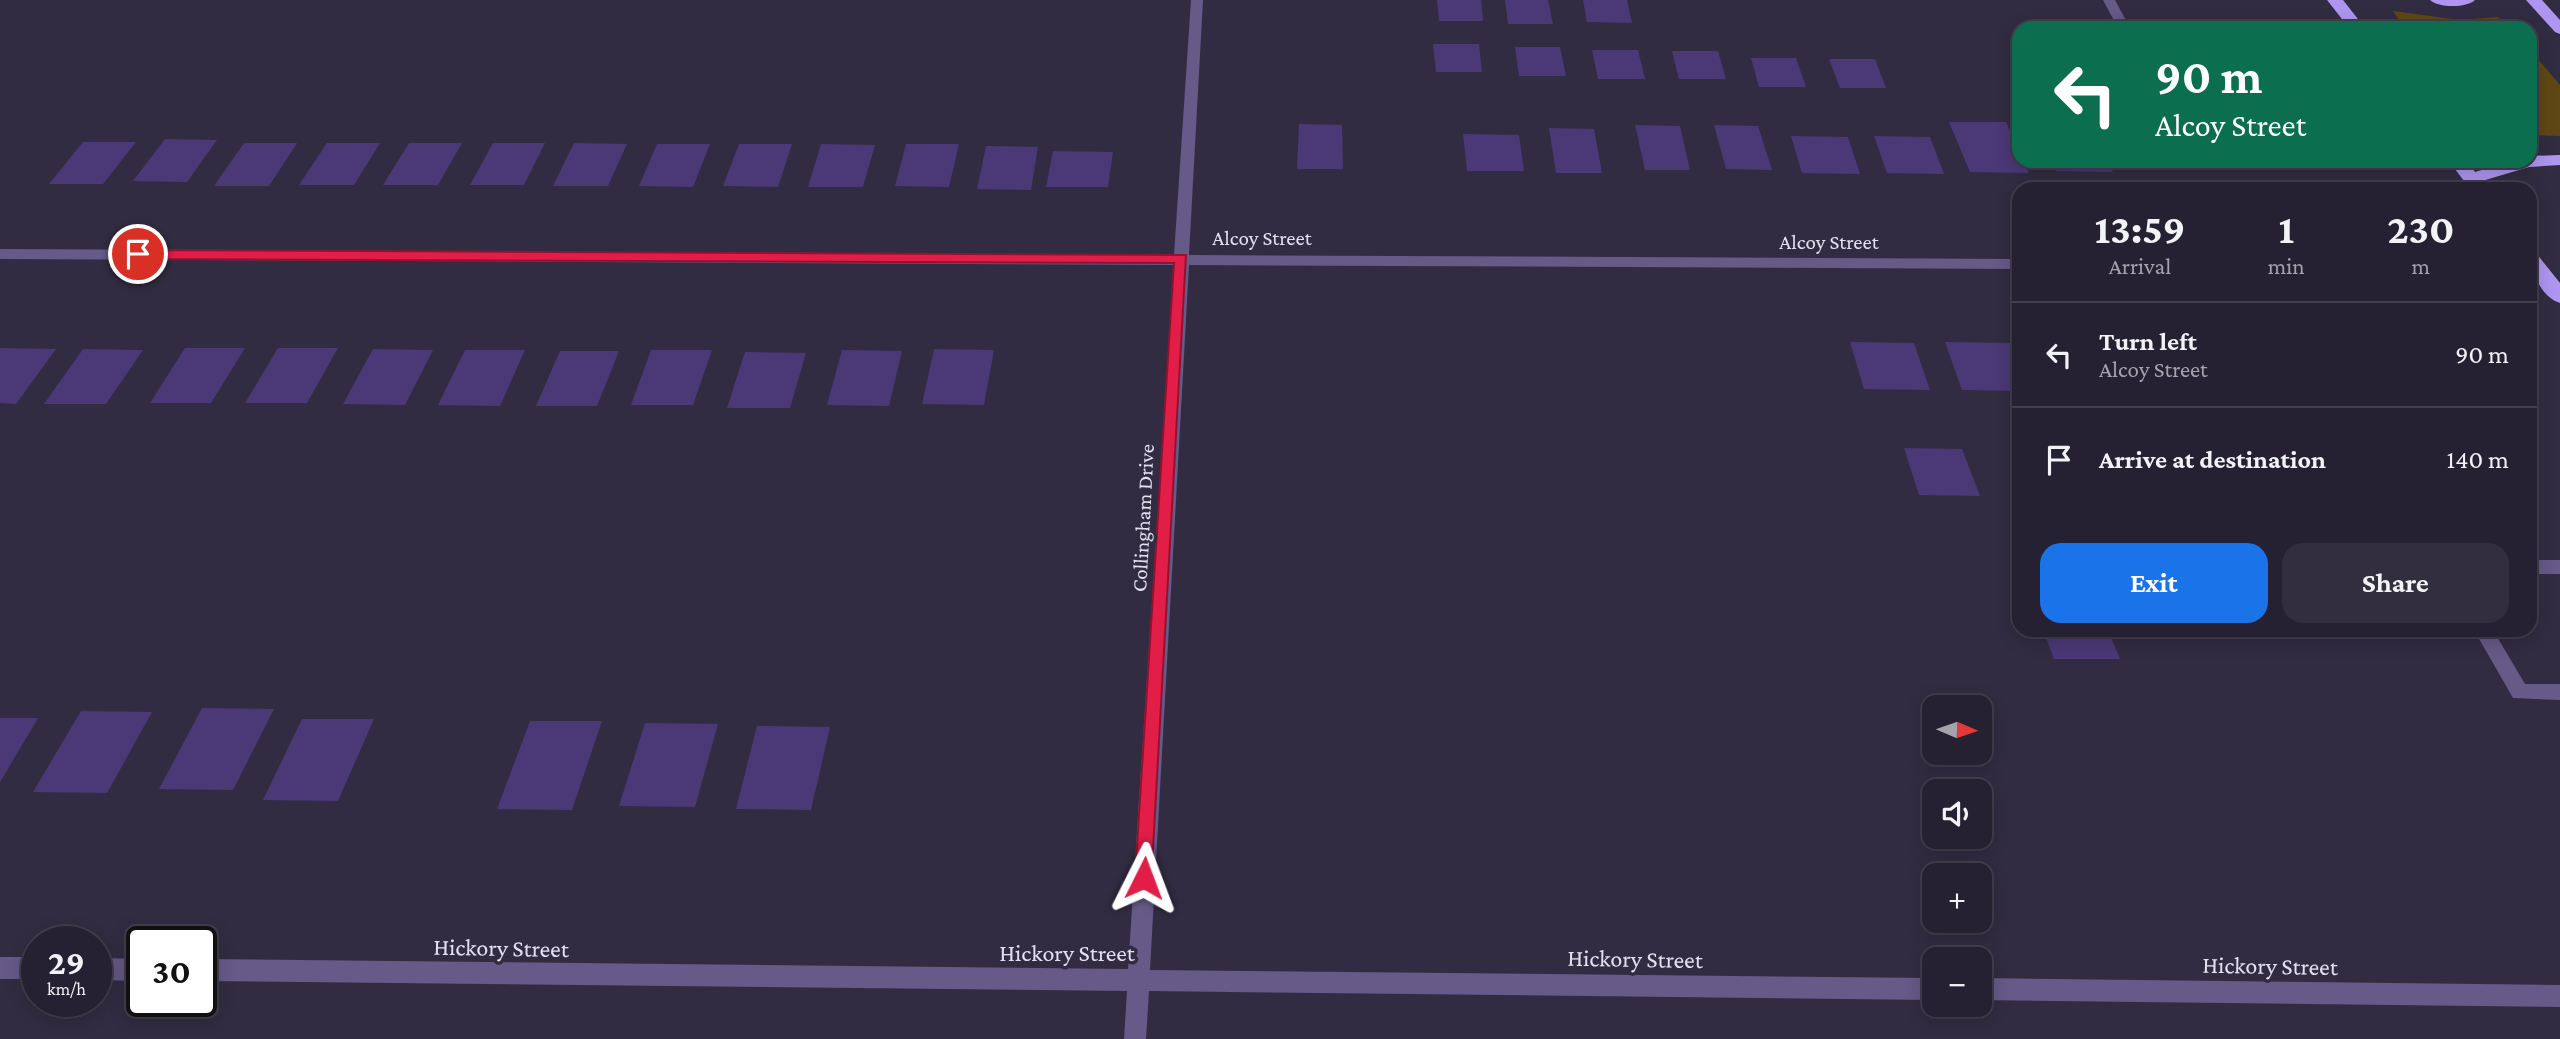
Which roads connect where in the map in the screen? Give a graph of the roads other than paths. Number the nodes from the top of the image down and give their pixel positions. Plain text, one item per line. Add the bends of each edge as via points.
1 (1198, 0) edge
2 (2109, 0) edge
3 (2335, 0) edge
4 (2438, 0) edge
5 (2467, 0) edge
6 (2534, 0) edge
7 (2120, 21) edge
8 (2352, 21) edge
9 (2560, 29) edge
10 (2560, 160) edge
11 (2537, 161) edge
12 (2514, 168) edge
13 (2480, 182) edge
14 (0, 254) edge
15 (1181, 258) junction
16 (2012, 264) edge
17 (2537, 269) edge
18 (2560, 296) edge
19 (2537, 567) edge
20 (2560, 567) edge
21 (2487, 637) edge
22 (2560, 692) edge
23 (0, 968) edge
24 (21, 968) edge
25 (217, 970) edge
26 (1138, 979) junction
27 (1922, 989) edge
28 (1992, 989) edge
29 (2560, 996) edge
30 (1135, 1039) edge

1 - 15 street, Collingham Drive
2 - 7 street
3 - 8 highway
4 - 5 highway
6 - 9 highway
10 - 11 highway
12 - 13 highway
14 - 15 street, Alcoy Street
15 - 16 street, Alcoy Street
15 - 26 street, Collingham Drive
17 - 18 highway
19 - 20 street
21 - 22 street via 2520,692
23 - 24 street
25 - 26 street, Hickory Street
26 - 27 street, Hickory Street
26 - 30 street, Collingham Drive
28 - 29 street, Hickory Street

